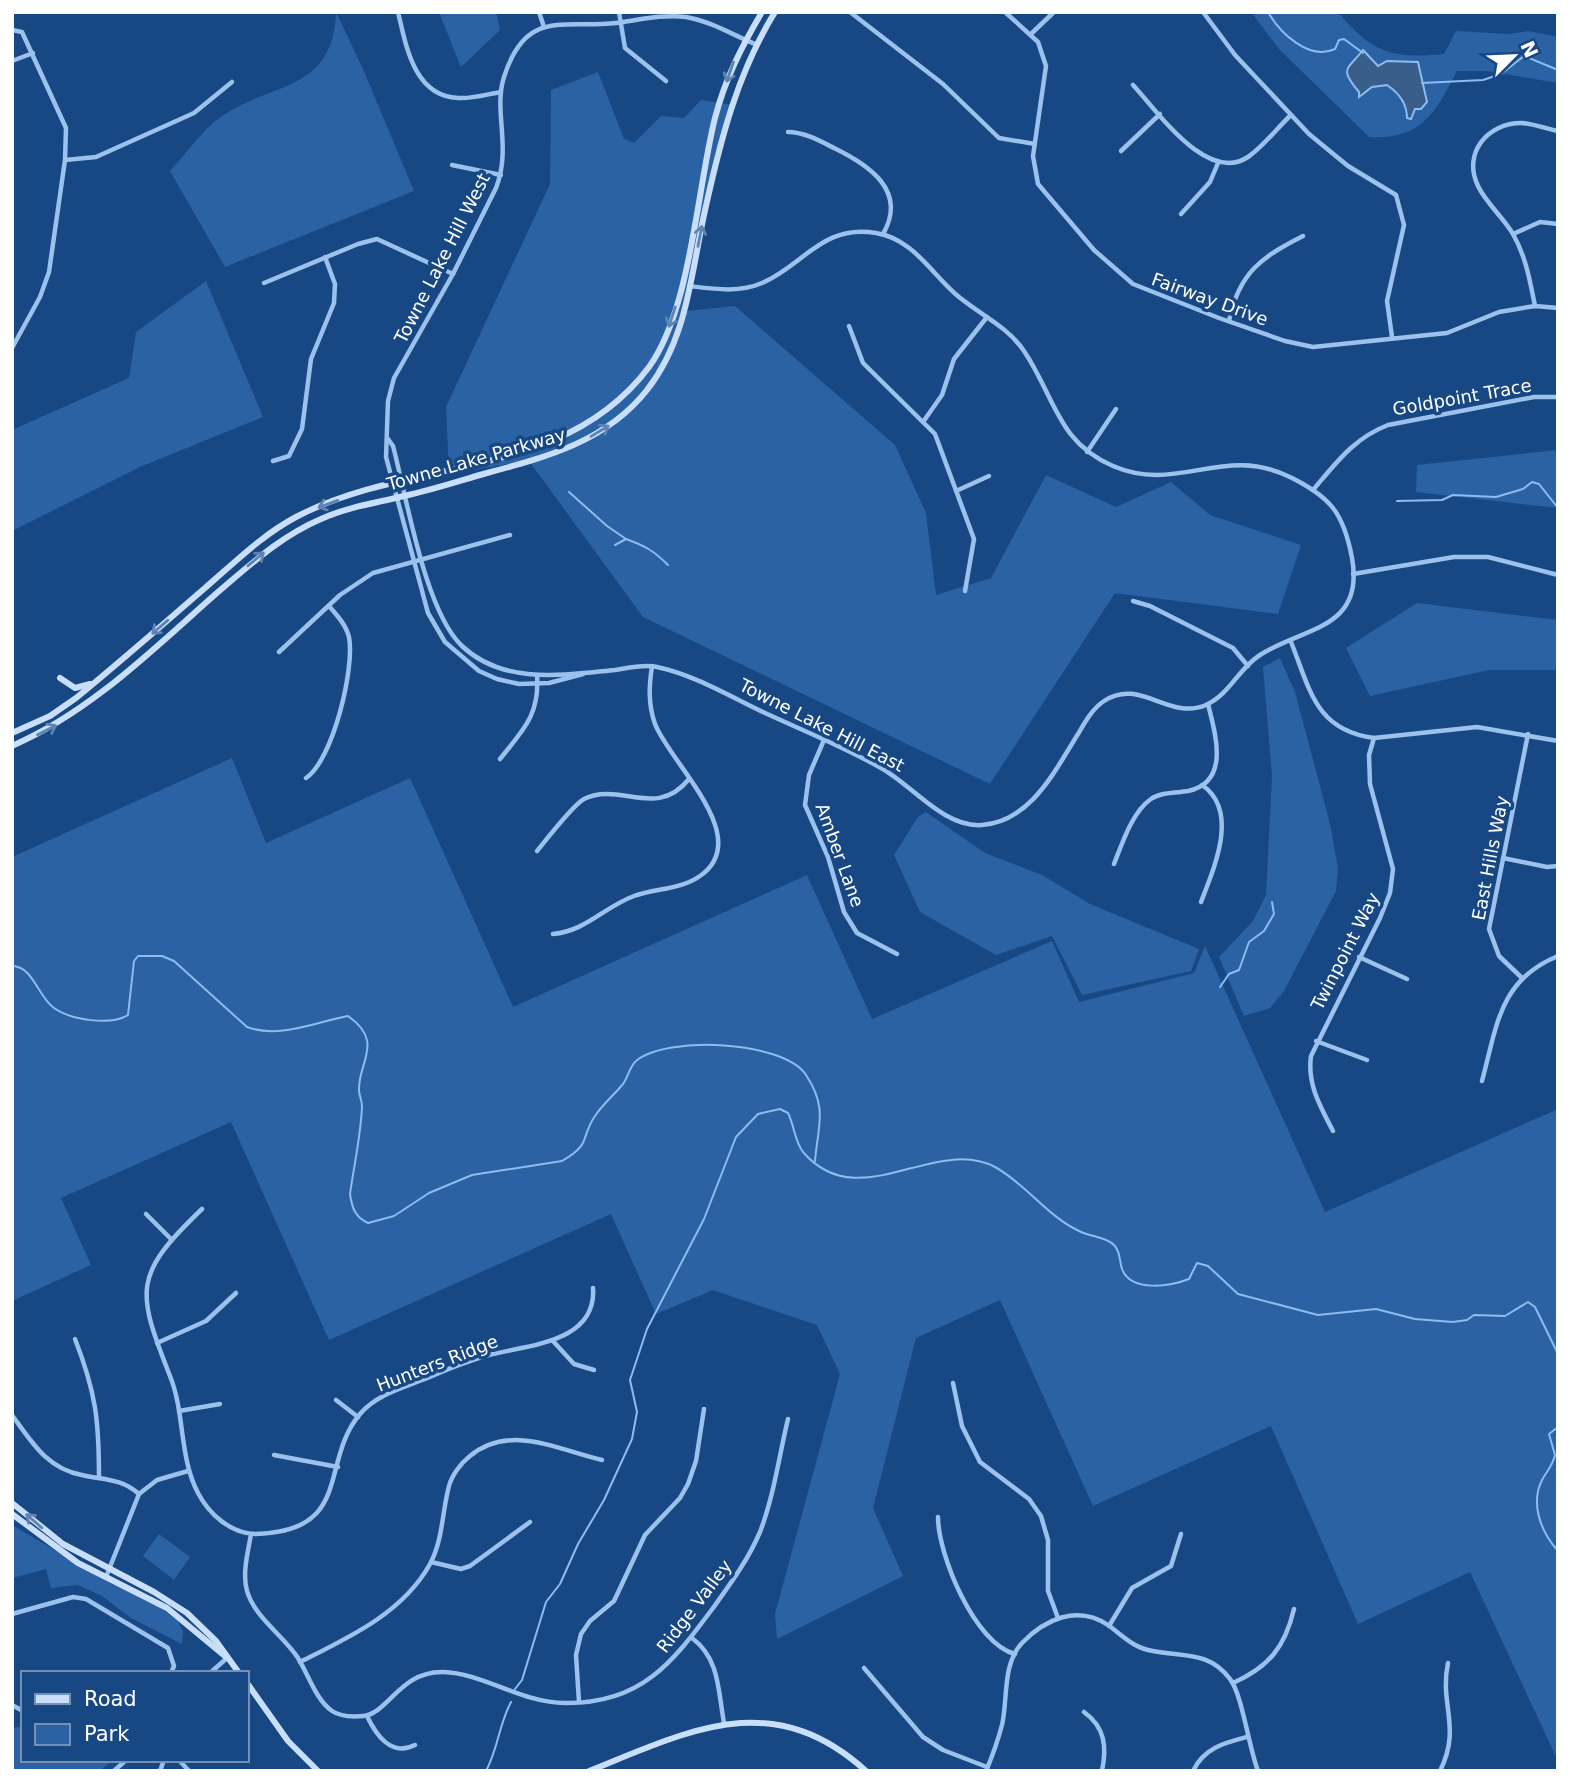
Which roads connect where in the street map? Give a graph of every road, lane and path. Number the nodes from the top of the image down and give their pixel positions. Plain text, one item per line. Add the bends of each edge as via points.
1 (398, 12) edge
2 (539, 12) edge
3 (619, 12) edge
4 (762, 12) edge
5 (775, 12) edge
6 (850, 12) edge
7 (1005, 12) edge
8 (1054, 12) edge
9 (1203, 12) edge
10 (619, 22) junction
11 (544, 27) junction
12 (12, 30) edge
13 (1031, 34) junction
14 (746, 40) junction
15 (755, 44) junction
16 (33, 53) junction
17 (12, 61) edge
18 (666, 81) dead end
19 (232, 82) dead end
20 (1133, 85) dead end
21 (501, 92) junction
22 (1160, 114) junction
23 (1291, 115) junction
24 (1558, 131) edge
25 (788, 132) dead end
26 (1035, 144) junction
27 (1121, 151) dead end
28 (65, 160) junction
29 (1218, 163) junction
30 (452, 165) dead end
31 (501, 175) junction
32 (1181, 214) dead end
33 (1558, 224) edge
34 (883, 234) junction
35 (1513, 234) junction
36 (1303, 236) dead end
37 (325, 257) junction
38 (453, 274) junction
39 (264, 283) dead end
40 (681, 285) junction
41 (691, 286) junction
42 (1535, 306) junction
43 (1558, 308) edge
44 (988, 317) junction
45 (1229, 321) junction
46 (849, 326) dead end
47 (1392, 337) junction
48 (12, 348) edge
49 (1558, 397) edge
50 (1116, 409) dead end
51 (923, 422) junction
52 (388, 439) junction
53 (1087, 452) junction
54 (273, 461) dead end
55 (989, 477) dead end
56 (403, 482) junction
57 (393, 485) junction
58 (1313, 489) junction
59 (956, 491) junction
60 (407, 496) junction
61 (397, 498) junction
62 (510, 536) dead end
63 (422, 559) junction
64 (414, 560) junction
65 (1353, 574) junction
66 (1558, 575) edge
67 (965, 591) dead end
68 (1133, 601) dead end
69 (329, 606) junction
70 (1291, 642) junction
71 (279, 652) dead end
72 (652, 666) junction
73 (1248, 666) junction
74 (587, 673) junction
75 (537, 675) junction
76 (60, 678) dead end
77 (98, 680) junction
78 (538, 684) junction
79 (1208, 704) junction
80 (12, 733) edge
81 (1528, 734) junction
82 (1374, 738) junction
83 (824, 740) junction
84 (1558, 741) edge
85 (12, 746) edge
86 (500, 759) dead end
87 (306, 778) dead end
88 (689, 779) junction
89 (1202, 785) junction
90 (537, 851) dead end
91 (1503, 858) junction
92 (1114, 864) dead end
93 (1558, 866) edge
94 (1201, 902) dead end
95 (553, 934) dead end
96 (897, 954) dead end
97 (1558, 956) edge
98 (1359, 957) junction
99 (1521, 977) junction
100 (1407, 979) dead end
101 (1316, 1041) junction
102 (1367, 1059) dead end
103 (1482, 1081) dead end
104 (1333, 1131) dead end
105 (202, 1209) dead end
106 (146, 1214) dead end
107 (172, 1239) junction
108 (593, 1288) dead end
109 (236, 1293) dead end
110 (75, 1339) dead end
111 (553, 1341) junction
112 (157, 1343) junction
113 (594, 1370) dead end
114 (953, 1383) dead end
115 (336, 1400) dead end
116 (220, 1404) dead end
117 (704, 1409) dead end
118 (179, 1411) junction
119 (12, 1415) edge
120 (358, 1417) junction
121 (788, 1419) dead end
122 (274, 1455) dead end
123 (602, 1460) dead end
124 (338, 1467) junction
125 (188, 1471) junction
126 (99, 1478) junction
127 (139, 1493) junction
128 (12, 1503) edge
129 (12, 1514) edge
130 (938, 1517) dead end
131 (530, 1522) dead end
132 (251, 1534) junction
133 (1181, 1534) dead end
134 (431, 1562) junction
135 (110, 1569) junction
136 (106, 1577) junction
137 (1294, 1609) dead end
138 (12, 1614) edge
139 (1058, 1618) junction
140 (1109, 1626) junction
141 (692, 1638) junction
142 (1015, 1654) junction
143 (227, 1658) junction
144 (300, 1662) junction
145 (1448, 1663) dead end
146 (864, 1668) dead end
147 (172, 1671) edge
148 (212, 1671) edge
149 (237, 1671) edge
150 (1233, 1683) junction
151 (248, 1684) edge
152 (579, 1702) junction
153 (1084, 1712) dead end
154 (367, 1716) junction
155 (724, 1723) junction
156 (1247, 1737) junction
157 (415, 1745) dead end
158 (986, 1769) edge
159 (318, 1771) edge
160 (589, 1771) edge
161 (866, 1771) edge
162 (1102, 1771) edge
163 (1193, 1771) edge
164 (1258, 1771) edge
165 (1440, 1771) edge

1 - 21 street via 411,61 430,87 458,98
2 - 11 street
3 - 10 street
4 - 14 main road, Towne Lake Parkway
5 - 15 main road, Towne Lake Parkway
6 - 26 street via 943,84 999,138
7 - 13 street, Fairway Drive
8 - 13 street
9 - 23 street via 1223,41
10 - 11 street, Towne Lake Hill West via 563,22
10 - 14 street, Towne Lake Hill West via 684,17
10 - 18 street via 625,48
11 - 21 street, Towne Lake Hill West via 515,49
12 - 16 street via 22,32
13 - 26 street, Fairway Drive via 1046,66
14 - 15 street, Towne Lake Hill West
14 -> 40 main road, Towne Lake Parkway via 734,60 715,117
41 -> 15 main road, Towne Lake Parkway via 705,207 736,89
16 - 17 street
16 - 28 street via 66,128
19 - 28 street via 194,113 96,157
20 - 22 street
21 - 31 street, Towne Lake Hill West via 505,148
22 - 27 street
22 - 29 street via 1192,148
23 - 29 street via 1250,156
23 - 47 street via 1331,154 1396,195 1404,225 1387,301
24 - 35 street via 1510,124 1487,133 1475,152 1478,186
25 - 34 street via 847,155 881,180 891,212
26 - 45 street, Fairway Drive via 1038,184 1122,276 1171,301
28 - 48 street via 49,272
29 - 32 street via 1203,191
30 - 31 street
31 - 38 street, Towne Lake Hill West
33 - 35 street via 1541,222
34 - 41 street via 847,233 825,240 779,274 745,289
34 - 44 street via 918,255 954,293
35 - 42 street via 1524,257
36 - 45 street via 1257,262 1246,276
37 - 38 street via 377,239
37 - 39 street
37 - 54 street via 334,284 334,303 311,359 302,429 289,456
38 - 52 street, Towne Lake Hill West via 394,378 388,401
40 - 41 street
40 -> 56 main road, Towne Lake Parkway via 674,315 650,365 620,402 584,428 538,447
60 -> 41 main road, Towne Lake Parkway via 547,457 615,423 647,390 675,345
42 - 43 street, Fairway Drive
42 - 47 street, Fairway Drive via 1499,312 1447,334
44 - 51 street via 954,359 942,395
44 - 53 street via 1023,350 1068,435
45 - 47 street, Fairway Drive via 1313,347
46 - 51 street via 863,363
49 - 58 street, Goldpoint Trace via 1534,397 1388,425 1352,444
50 - 53 street
51 - 59 street via 935,434
52 - 56 street, Towne Lake Hill West
52 - 57 street, Towne Lake Hill West via 385,448
53 - 58 street via 1110,465 1146,475 1242,463 1262,465
55 - 59 street
56 - 57 main road, Towne Lake Parkway
56 - 60 street, Towne Lake Hill West
57 - 61 street, Towne Lake Hill East
57 -> 77 main road, Towne Lake Parkway via 330,502 284,524
58 - 65 street via 1342,523
59 - 67 street via 974,539
60 - 61 main road, Towne Lake Parkway
60 - 63 street, Towne Lake Hill East
61 - 64 street, Towne Lake Hill East
85 -> 61 main road, Towne Lake Parkway via 83,708 287,536 337,512
62 - 63 street
63 - 64 street
63 - 75 street, Towne Lake Hill East via 439,615 463,647 500,669
64 - 69 street via 373,573
64 - 78 street, Towne Lake Hill East via 428,613 458,656 497,679
65 - 66 street via 1454,557 1488,557
65 - 70 street via 1344,611
68 - 73 street via 1233,648
69 - 71 street
69 - 87 street via 349,638 346,671 331,740 322,762
70 - 73 street via 1261,654
70 - 82 street via 1323,716 1343,729
72 - 74 street, Towne Lake Hill East
72 - 83 street, Towne Lake Hill East via 723,691
72 - 88 street via 649,691 653,715
73 - 79 street via 1227,692
74 - 75 street, Towne Lake Hill East
74 - 78 street, Towne Lake Hill East
75 - 78 street
76 - 77 main road via 75,688
77 - 80 main road, Towne Lake Parkway via 56,712
78 - 86 street via 532,715
79 - 83 street, Towne Lake Hill East via 1189,709 1140,693 1111,697 1090,714 1027,808 1004,821 984,825 958,821 901,780
79 - 89 street via 1219,756
81 - 82 street via 1477,727
81 - 84 street
81 - 91 street, East Hills Way
82 - 98 street, Twinpoint Way via 1368,770 1392,882 1380,918
83 - 96 street, Amber Lane via 809,775 805,805 828,857 844,912 857,933
88 - 90 street via 673,792 649,801 607,795 583,800
88 - 95 street via 717,828 718,845 709,867 690,881 635,896 586,926
89 - 92 street via 1151,799 1138,811
89 - 94 street via 1218,803 1221,843
91 - 93 street
91 - 99 street, East Hills Way via 1489,929 1499,956
97 - 99 street
98 - 100 street
98 - 101 street, Twinpoint Way
99 - 103 street via 1502,1009
101 - 102 street
101 - 104 street, Twinpoint Way via 1310,1079
105 - 107 street
106 - 107 street
107 - 112 street via 152,1268 146,1298 148,1321
108 - 111 street, Hunters Ridge via 586,1316 573,1331
109 - 112 street via 206,1321
110 - 126 street via 98,1410
111 - 113 street via 574,1364
111 - 120 street, Hunters Ridge via 490,1355 429,1377 384,1395
112 - 118 street
114 - 139 street via 962,1426 980,1462 1029,1499 1041,1516 1048,1540 1048,1591
115 - 120 street
116 - 118 street
117 - 152 street via 688,1485 645,1535 614,1601 581,1634 576,1654
118 - 125 street
119 - 126 street via 44,1457 68,1471
120 - 124 street, Hunters Ridge via 343,1445
121 - 141 street, Ridge Valley via 768,1508 752,1549
122 - 124 street
123 - 134 street via 526,1439 495,1441 479,1449 450,1481
124 - 132 street, Hunters Ridge via 329,1495 307,1520 286,1530
125 - 127 street via 157,1480
125 - 132 street via 213,1515
126 - 127 street via 115,1480
127 - 135 street
135 -> 128 main road via 55,1538
129 - 136 main road via 54,1547
130 - 142 street via 940,1544 974,1617 1000,1647
131 - 134 street via 470,1566 461,1569
132 - 144 street via 245,1579 249,1597
133 - 140 street via 1171,1566 1132,1588
134 - 144 street via 412,1591 388,1612
135 - 136 street
135 - 143 main road via 187,1613
136 - 143 main road via 167,1608
137 - 150 street via 1278,1652
138 - 147 street via 73,1597 86,1599 168,1648
139 - 140 street via 1081,1616
139 - 142 street via 1045,1622
140 - 150 street via 1133,1645 1209,1660
141 - 152 street, Ridge Valley via 646,1681 616,1695
141 - 155 street via 714,1666
142 - 158 street via 1002,1726
143 - 148 street
143 - 149 main road
144 - 154 street via 334,1713
145 - 165 street via 1452,1742
146 - 158 street via 923,1737
150 - 156 street
151 - 159 main road via 288,1741
152 - 154 street, Ridge Valley via 543,1702 463,1676 431,1672 413,1678
153 - 162 street via 1094,1718 1104,1741
154 - 157 street via 374,1731 392,1747
155 - 160 main road via 692,1730
155 - 161 main road via 761,1723 807,1733
156 - 163 street via 1213,1748
156 - 164 street

